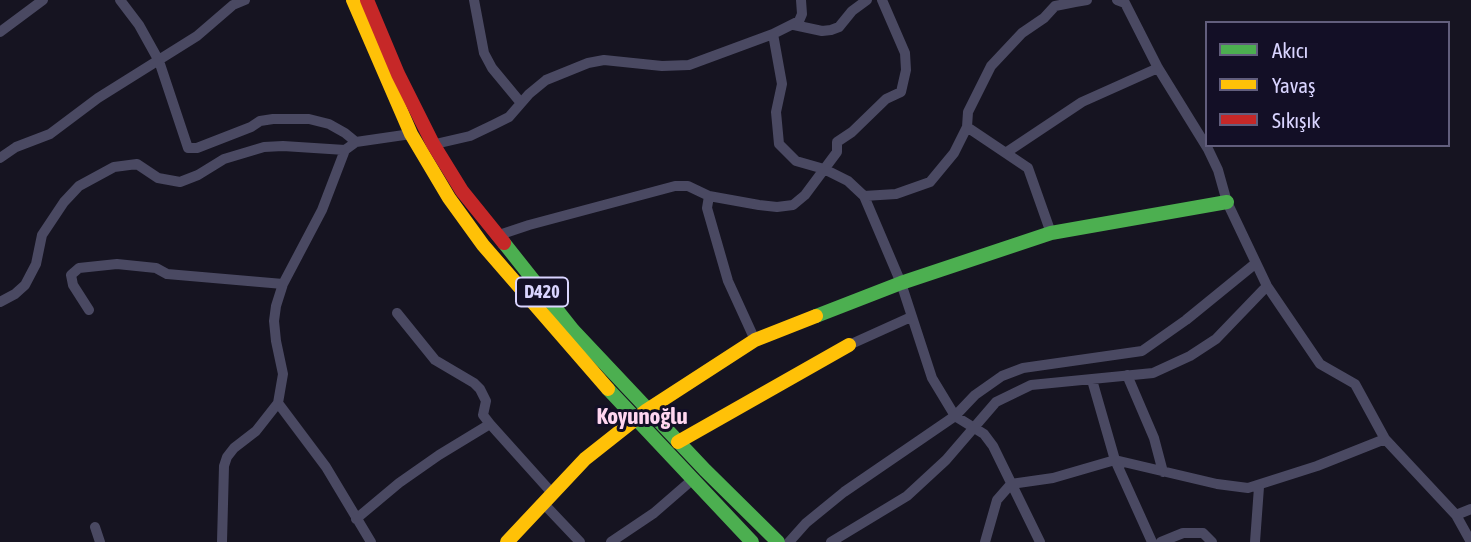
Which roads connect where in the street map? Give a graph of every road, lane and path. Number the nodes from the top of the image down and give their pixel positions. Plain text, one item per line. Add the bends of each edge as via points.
1 (43, 0) edge
2 (120, 0) edge
3 (245, 0) edge
4 (353, 0) edge
5 (367, 0) edge
6 (474, 0) edge
7 (801, 0) edge
8 (867, 0) edge
9 (882, 0) edge
10 (1087, 0) edge
11 (1118, 0) edge
12 (1072, 1) edge
13 (794, 25) junction
14 (0, 32) edge
15 (773, 34) junction
16 (159, 61) junction
17 (1158, 68) junction
18 (520, 103) junction
19 (968, 127) junction
20 (411, 134) junction
21 (356, 142) junction
22 (1205, 144) edge
23 (427, 146) junction
24 (1207, 147) edge
25 (345, 150) junction
26 (1007, 152) junction
27 (0, 158) edge
28 (824, 169) junction
29 (709, 196) junction
30 (864, 196) junction
31 (1227, 202) junction
32 (1051, 233) junction
33 (496, 236) junction
34 (483, 246) junction
35 (1256, 263) junction
36 (901, 283) junction
37 (283, 284) junction
38 (1267, 286) junction
39 (0, 302) edge
40 (89, 310) dead end
41 (397, 313) dead end
42 (911, 317) junction
43 (755, 340) junction
44 (849, 345) joint
45 (1127, 375) junction
46 (1092, 380) junction
47 (278, 403) junction
48 (647, 410) junction
49 (955, 416) junction
50 (635, 420) junction
51 (490, 424) junction
52 (974, 429) junction
53 (1385, 439) junction
54 (678, 442) junction
55 (1115, 460) junction
56 (1163, 472) junction
57 (692, 480) junction
58 (1011, 484) junction
59 (1258, 487) junction
60 (548, 499) junction
61 (1471, 509) edge
62 (1456, 515) junction
63 (356, 519) junction
64 (95, 527) dead end
65 (100, 542) edge
66 (222, 542) edge
67 (371, 542) edge
68 (507, 542) edge
69 (580, 542) edge
70 (611, 542) edge
71 (752, 542) edge
72 (778, 542) edge
73 (789, 542) edge
74 (831, 542) edge
75 (985, 542) edge
76 (1040, 542) edge
77 (1152, 542) edge
78 (1161, 542) edge
79 (1212, 542) edge
80 (1255, 542) edge
81 (1471, 542) edge

1 - 14 street
2 - 16 street
3 - 16 street
4 - 20 main road, D420
5 - 23 main road, D420
6 - 18 street via 484,53
7 - 13 street via 802,14
8 - 13 street via 831,30
9 - 28 street via 905,53 901,92 886,99 837,142 837,152
10 - 12 street
11 - 17 street via 1125,3
12 - 19 street via 1055,6 991,66 968,112
13 - 15 street
15 - 18 street via 689,65 588,63 546,80
15 - 28 street via 782,84 776,112 779,144 796,161
16 - 21 street via 188,148 273,118 330,124
16 - 27 street via 50,134
17 - 22 street
17 - 26 street via 1082,102
18 - 23 street via 509,117 470,136
19 - 26 street
19 - 30 street via 930,182 896,194
20 - 21 street
20 - 23 main road, D420
21 - 25 street
23 - 33 main road, D420
23 - 34 main road, D420 via 449,198
24 - 31 street
25 - 37 street via 322,210
25 - 39 street via 264,147 224,159 180,182 159,178 137,164 114,167 79,186 64,202 42,235 36,264 25,285
26 - 32 street via 1028,168
28 - 29 street via 793,205 777,207
28 - 30 street
29 - 33 street via 688,186 675,186
29 - 43 street via 707,208 728,281
30 - 36 street
31 - 32 main road
31 - 35 street
32 - 36 main road
33 - 34 street
33 - 48 main road, D420
34 - 50 main road, D420
35 - 38 street
35 - 49 street via 1142,351 1023,368 988,385
36 - 42 street
36 - 43 main road
37 - 40 street via 167,274 156,268 117,264 79,268 71,275 73,285
37 - 47 street via 274,321 283,374
38 - 45 street via 1216,339 1190,356 1153,373
38 - 53 street via 1320,364 1355,384
41 - 51 street via 435,360 480,389 486,401 483,415
42 - 44 street
42 - 49 street via 932,378
43 - 48 main road
44 - 54 main road
45 - 46 street
45 - 56 street
46 - 52 street via 1031,385 996,402
46 - 55 street
47 - 63 street via 326,467
47 - 66 street via 227,457 222,477
48 - 50 main road
48 - 54 main road, D420
49 - 52 street
49 - 73 street via 844,492
50 - 57 main road, D420
50 - 60 main road via 585,459
51 - 60 street
51 - 63 street via 429,462
52 - 58 street via 993,446
52 - 74 street via 908,496
53 - 59 street
53 - 62 street
54 - 72 main road, D420
55 - 56 street
55 - 58 street via 1053,478
55 - 77 street
56 - 59 street
57 - 70 street
57 - 71 main road, D420
58 - 75 street via 997,500
58 - 76 street
59 - 80 street
60 - 68 main road
60 - 69 street
61 - 62 street
62 - 81 street
63 - 67 street
64 - 65 street
78 - 79 street via 1183,533 1203,533

